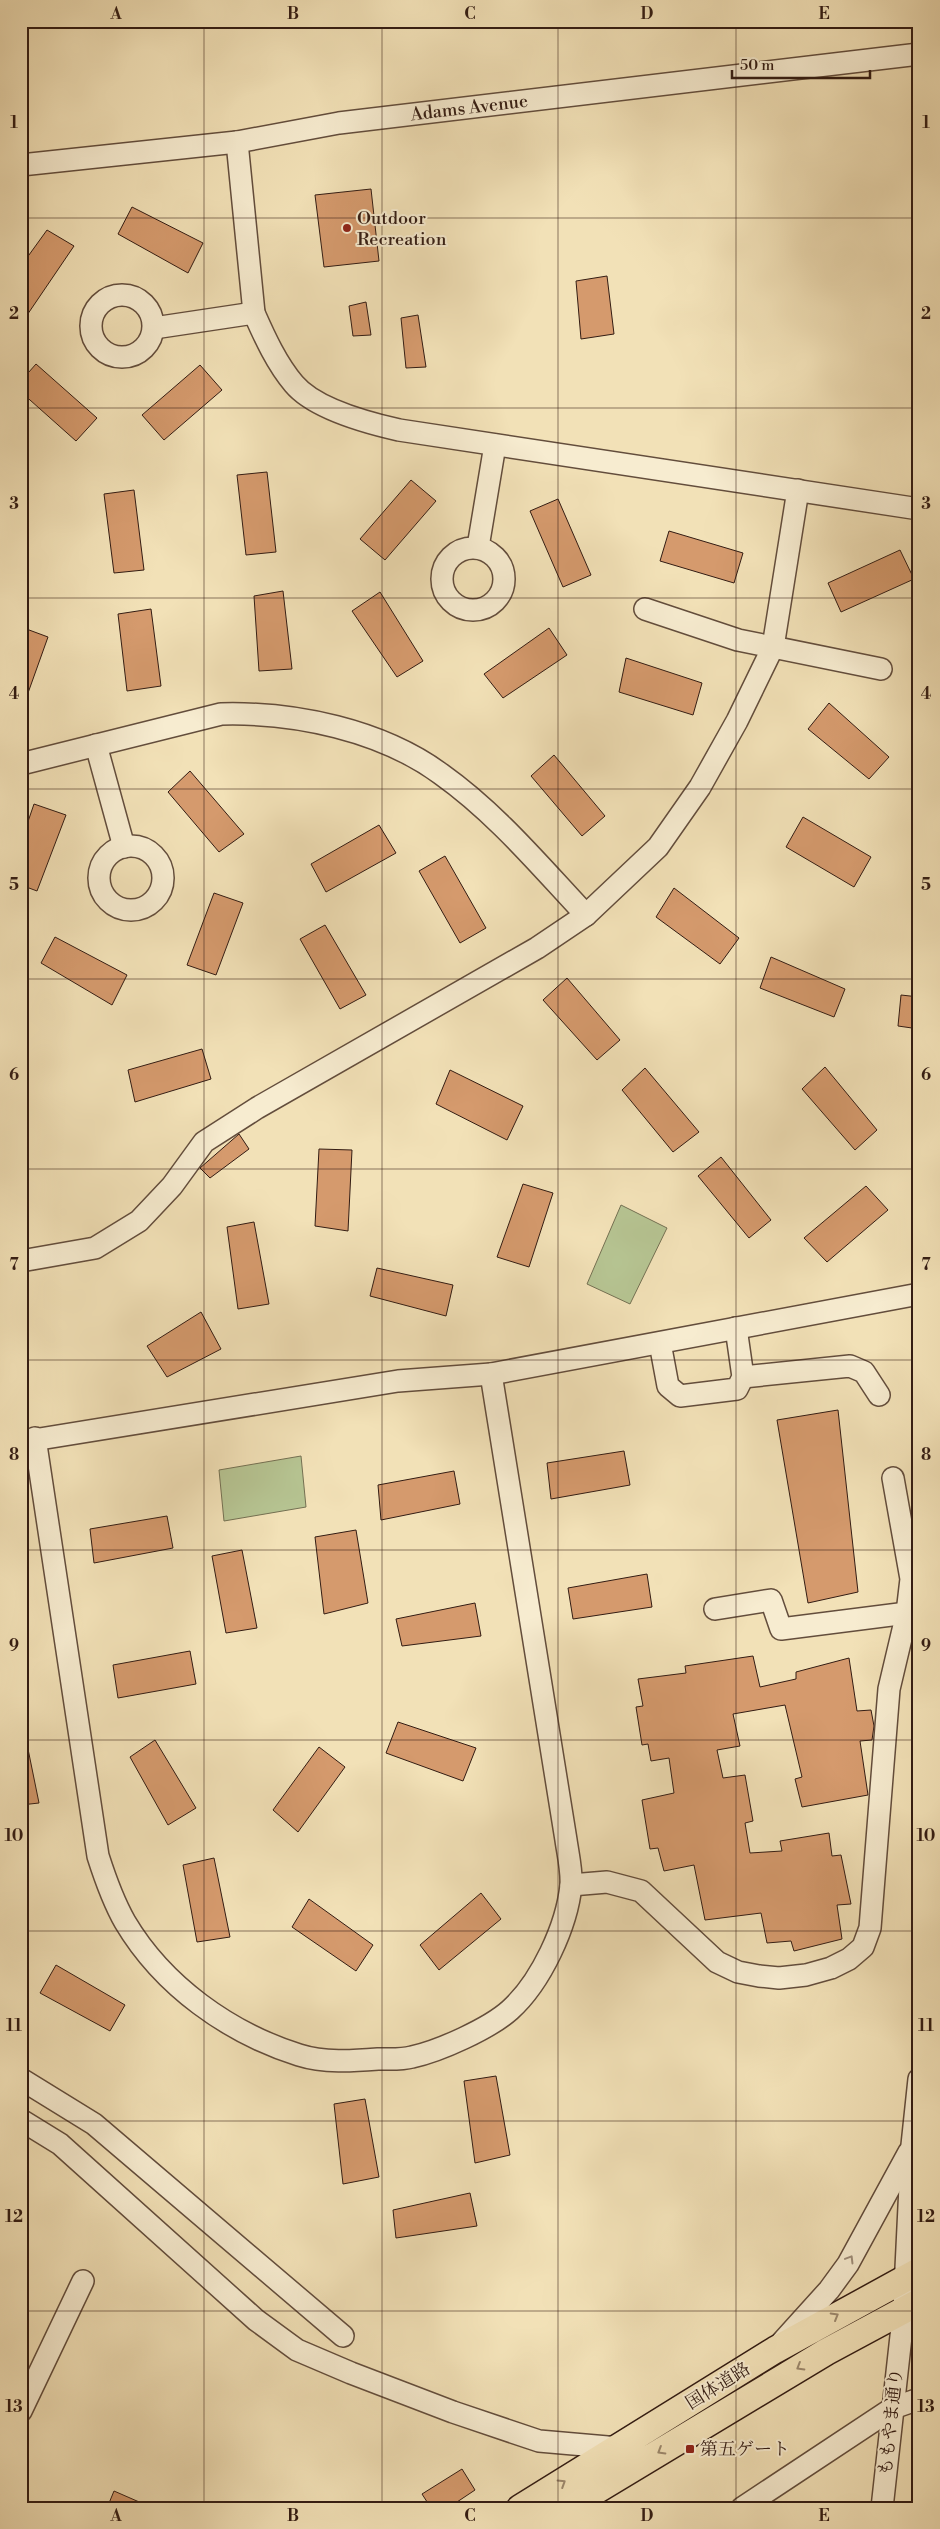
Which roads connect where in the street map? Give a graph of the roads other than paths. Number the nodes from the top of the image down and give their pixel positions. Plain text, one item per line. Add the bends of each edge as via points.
1 (919, 54) edge
2 (237, 142) junction
3 (21, 165) edge
4 (254, 314) junction
5 (154, 328) dead end
6 (496, 445) junction
7 (798, 490) junction
8 (919, 509) edge
9 (478, 548) dead end
10 (645, 609) dead end
11 (773, 647) junction
12 (881, 669) dead end
13 (96, 745) junction
14 (21, 764) edge
15 (124, 847) dead end
16 (586, 914) junction
17 (21, 1261) edge
18 (919, 1294) edge
19 (736, 1328) junction
20 (660, 1343) junction
21 (491, 1374) junction
22 (743, 1377) junction
23 (879, 1395) dead end
24 (28, 1440) edge
25 (893, 1478) dead end
26 (715, 1609) dead end
27 (907, 1613) junction
28 (571, 1885) junction
29 (21, 2079) edge
30 (919, 2079) edge
31 (917, 2109) edge
32 (21, 2120) edge
33 (912, 2145) junction
34 (913, 2274) edge
35 (83, 2281) dead end
36 (911, 2305) edge
37 (343, 2336) dead end
38 (774, 2350) junction
39 (919, 2399) edge
40 (892, 2408) junction
41 (21, 2411) edge
42 (619, 2448) junction
43 (520, 2508) edge
44 (566, 2508) edge
45 (743, 2508) edge
46 (882, 2508) edge

1 - 2 street, Adams Avenue via 339,124
2 - 3 street, Adams Avenue
2 - 4 street
4 - 5 street
4 - 6 street via 264,337 295,385 323,405 357,420 399,430
6 - 7 street
6 - 9 street
7 - 8 street
7 - 11 street
10 - 11 street via 738,640
11 - 12 street
11 - 16 street via 700,787 658,847
13 - 14 street
13 - 15 street
13 - 16 street via 221,714 249,713 316,723 383,743 416,758 468,795
16 - 17 street via 537,948 257,1108 204,1142 172,1186 139,1221 95,1248
18 - 19 street
19 - 20 street
19 - 22 street
20 - 21 street
20 - 22 street via 668,1386 680,1396 737,1389
21 - 24 street via 398,1381
21 - 28 street
22 - 23 street via 850,1366 864,1372
24 - 28 street via 98,1856 108,1887 126,1922 175,1985 234,2025 300,2056 335,2061 411,2058 463,2038 510,2010 551,1952
25 - 27 street via 911,1580
26 - 27 street via 771,1600 781,1629
27 - 28 street via 889,1689 870,1928 863,1947 831,1968 806,1975 779,1978 738,1972 703,1951 641,1891 607,1882
29 - 37 street via 94,2124
30 - 31 street, ももやま通り
31 - 33 street, ももやま通り
32 - 42 street via 60,2144 256,2320 297,2350 416,2398 539,2441
33 - 34 street, ももやま通り
38 -> 33 street via 829,2290 848,2264
34 - 36 street, ももやま通り
38 -> 34 main road, 国体道路
35 - 41 street
36 - 40 street, ももやま通り
36 -> 44 main road, 国体道路 via 826,2352
38 - 42 main road, 国体道路
39 - 40 street
40 - 45 street
40 - 46 street, ももやま通り
43 -> 42 main road, 国体道路

